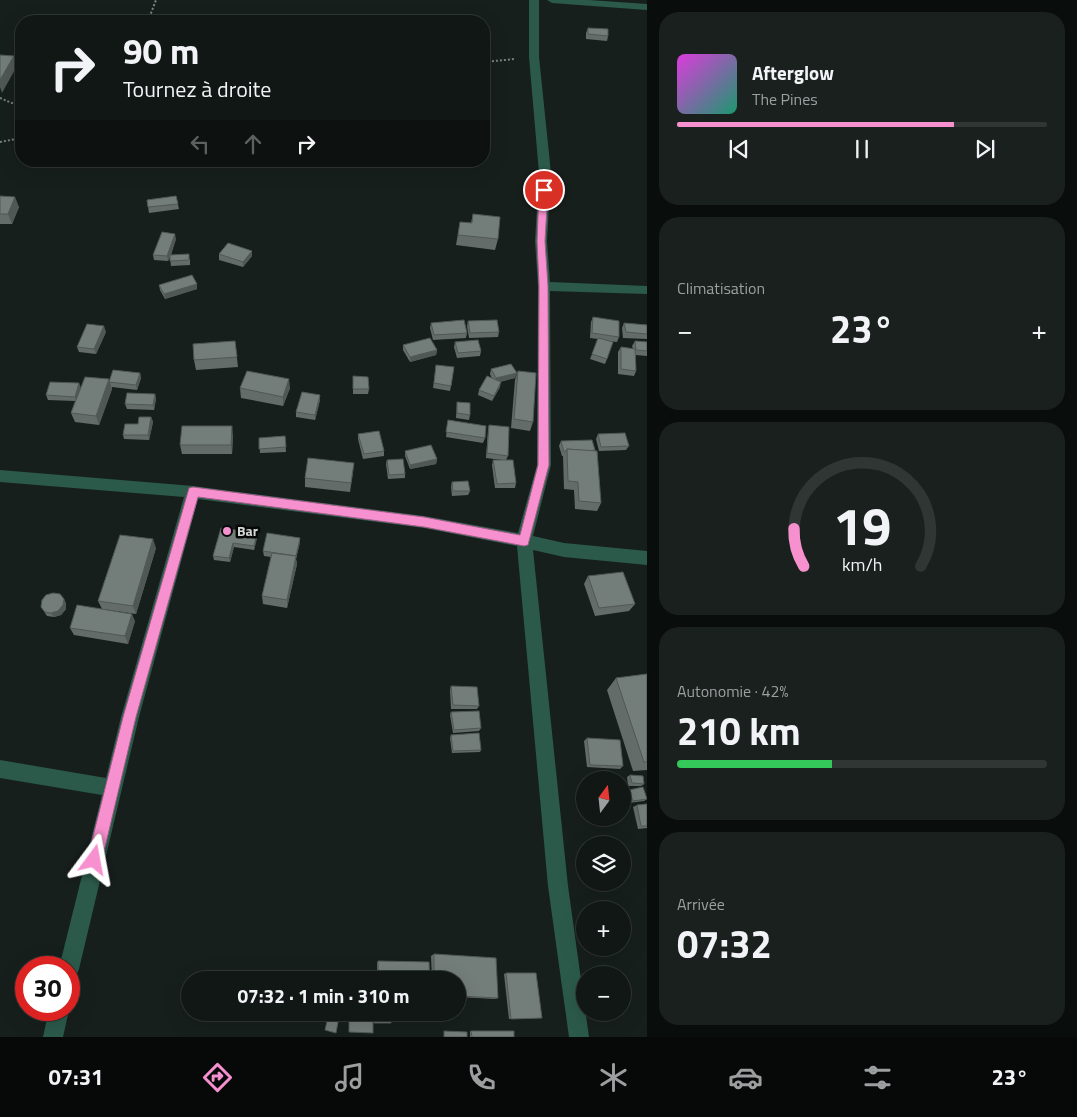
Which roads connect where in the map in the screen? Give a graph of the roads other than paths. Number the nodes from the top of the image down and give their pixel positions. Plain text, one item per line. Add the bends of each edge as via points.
1 (534, 0) edge
2 (552, 0) edge
3 (647, 7) edge
4 (544, 286) junction
5 (647, 290) edge
6 (0, 476) edge
7 (193, 492) junction
8 (524, 541) junction
9 (647, 558) edge
10 (0, 769) edge
11 (112, 788) junction
12 (72, 956) edge
13 (56, 1021) edge
14 (52, 1037) edge
15 (579, 1037) edge

1 - 4 street via 534,57 544,173 541,241
2 - 3 street
4 - 5 street
4 - 8 street via 544,465
6 - 7 street
7 - 8 street via 424,522
7 - 11 street
8 - 9 street via 564,550
8 - 15 street via 558,886
10 - 11 street
11 - 12 street
13 - 14 street

